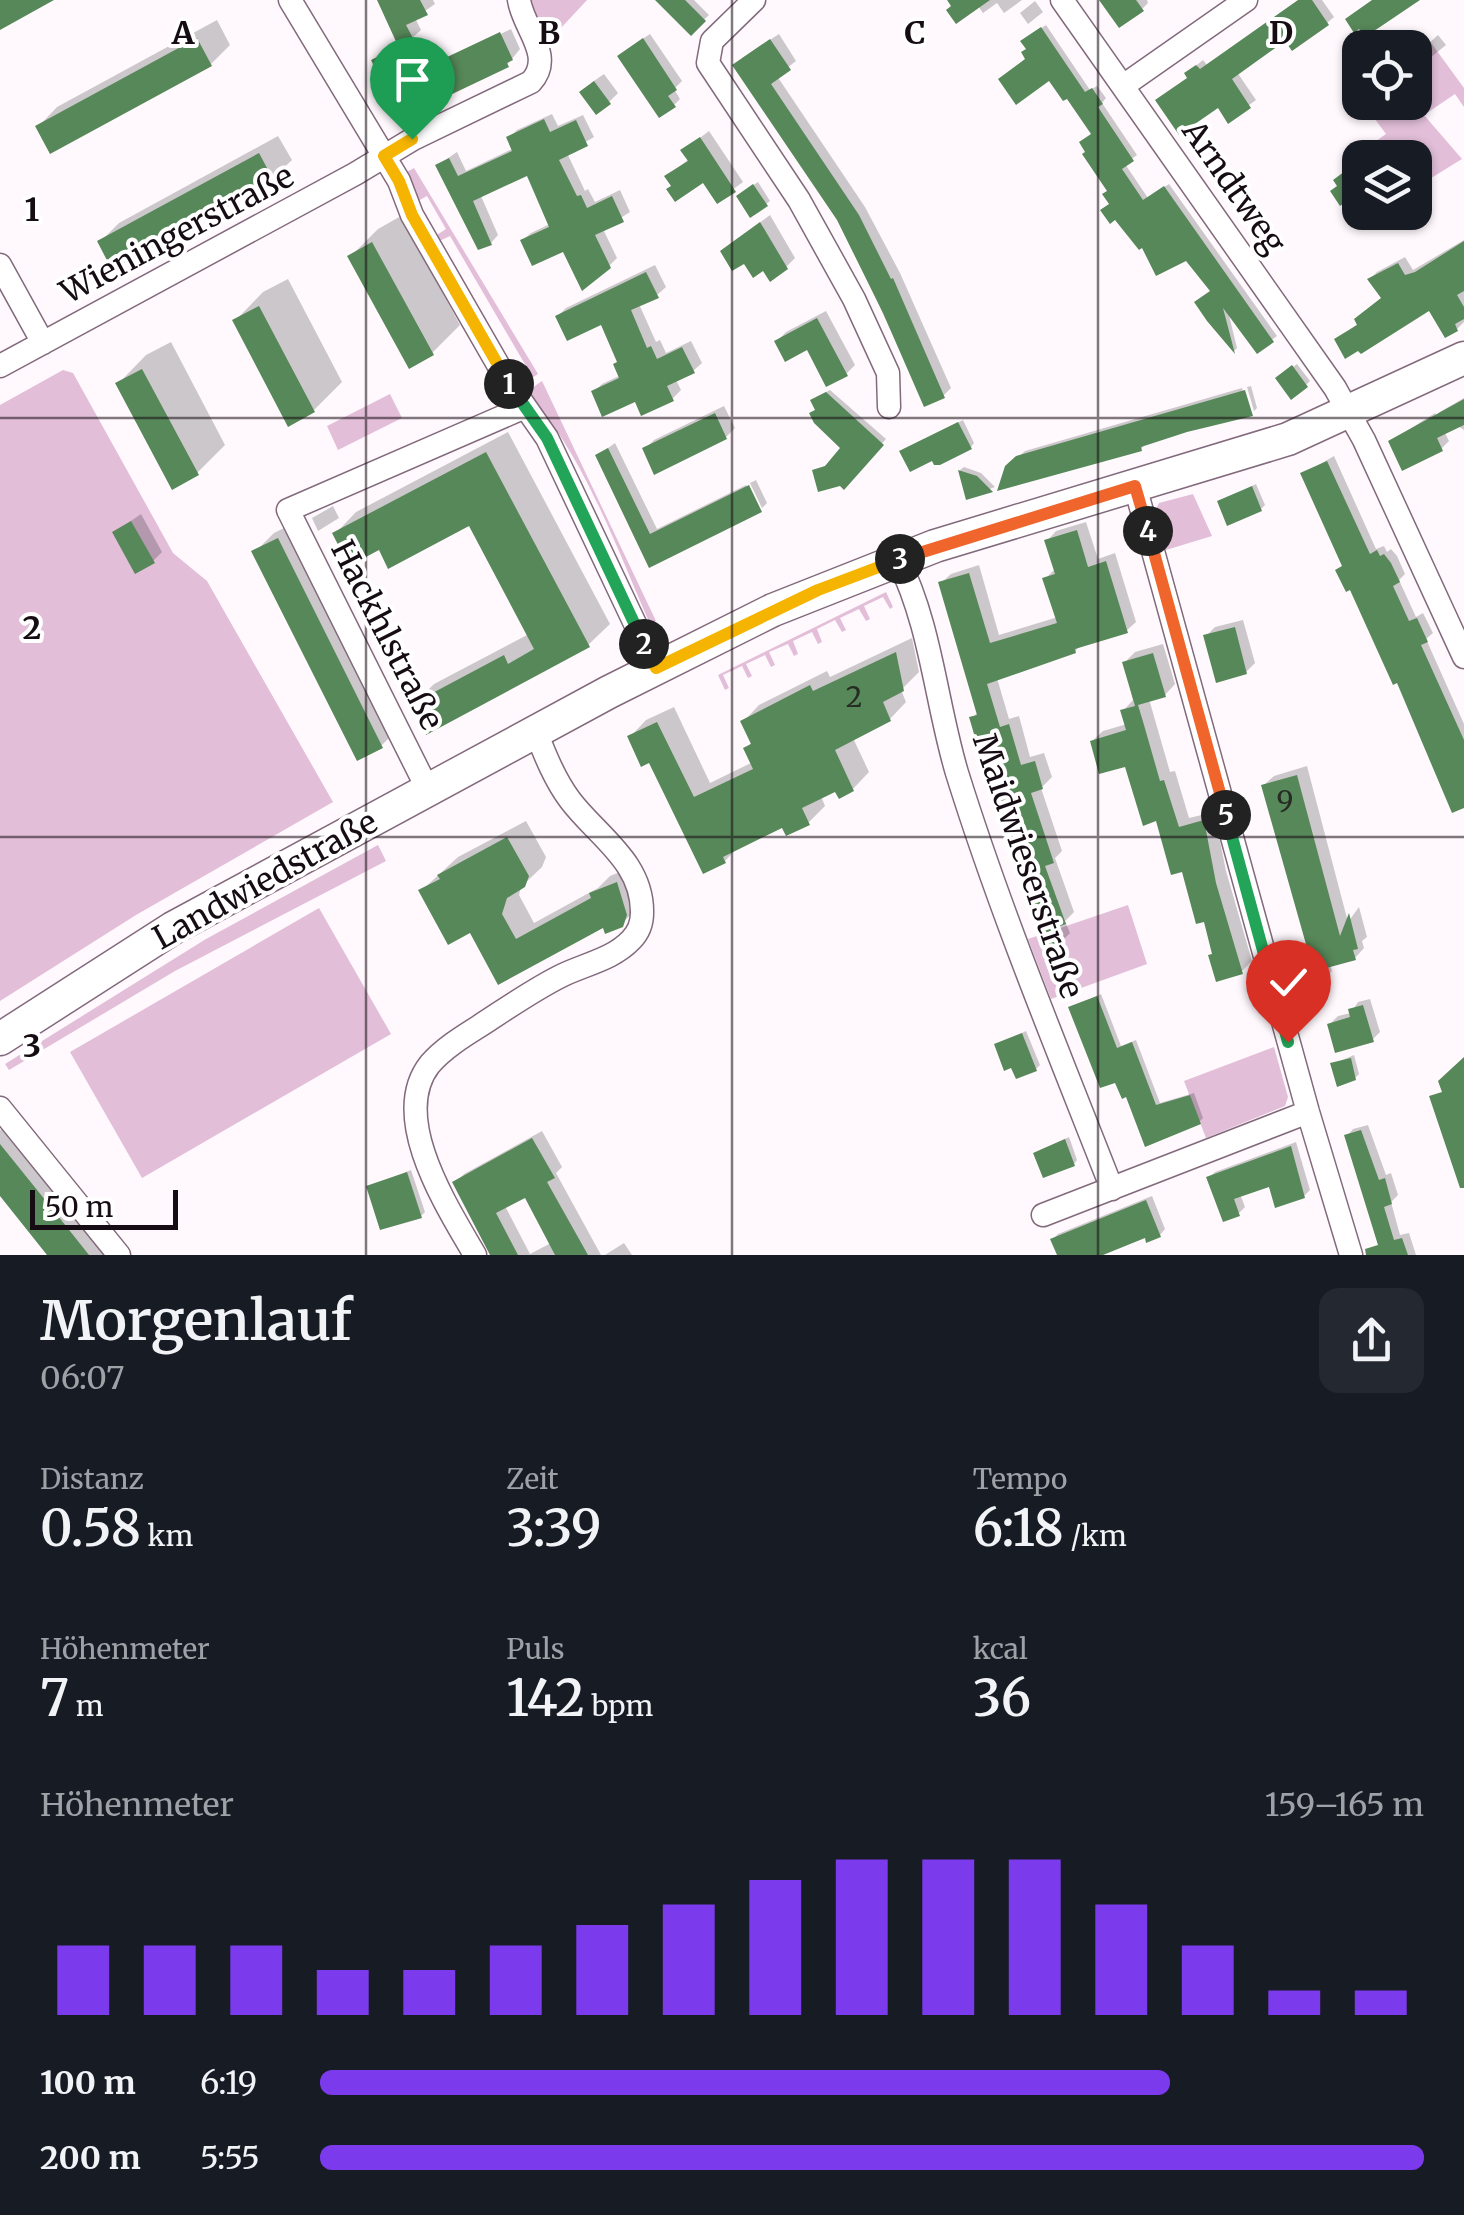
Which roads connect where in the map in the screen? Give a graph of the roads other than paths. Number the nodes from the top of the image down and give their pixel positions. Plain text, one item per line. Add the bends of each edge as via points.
1 (290, 0) edge
2 (518, 0) edge
3 (754, 0) edge
4 (1062, 0) edge
5 (1246, 0) edge
6 (1123, 86) junction
7 (384, 156) junction
8 (0, 266) edge
9 (43, 343) junction
10 (1464, 358) edge
11 (0, 366) edge
12 (524, 407) junction
13 (889, 407) dead end
14 (1349, 413) junction
15 (1135, 486) junction
16 (898, 560) junction
17 (1464, 657) edge
18 (656, 668) junction
19 (536, 732) junction
20 (428, 790) junction
21 (0, 1039) edge
22 (0, 1108) edge
23 (1308, 1112) junction
24 (1112, 1188) junction
25 (1043, 1215) dead end
26 (120, 1255) edge
27 (475, 1255) edge
28 (1350, 1255) edge

1 - 7 street
2 - 7 street, Wieningerstraße via 541,57 538,75
3 - 13 street via 712,41 708,62 799,200 854,300 888,372
4 - 6 street, Arndtweg
5 - 6 street
6 - 14 street, Arndtweg
7 - 9 street, Wieningerstraße
7 - 12 street
8 - 9 street
9 - 11 street, Wieningerstraße
10 - 14 main road, Landwiedstraße
12 - 18 street via 547,438
12 - 20 street, Hackhlstraße via 288,510
14 - 15 main road, Landwiedstraße
14 - 17 street, Arndtweg
15 - 16 main road, Landwiedstraße
15 - 23 street
16 - 18 main road, Landwiedstraße via 818,590
16 - 24 street, Maidwieserstraße via 977,834
18 - 19 main road, Landwiedstraße
19 - 20 main road, Landwiedstraße
19 - 27 street via 568,797 624,860 641,898 641,923 618,951 550,982 472,1031 423,1076 417,1119 424,1154
20 - 21 main road, Landwiedstraße via 173,928
22 - 26 street
23 - 24 street
23 - 28 street
24 - 25 street

